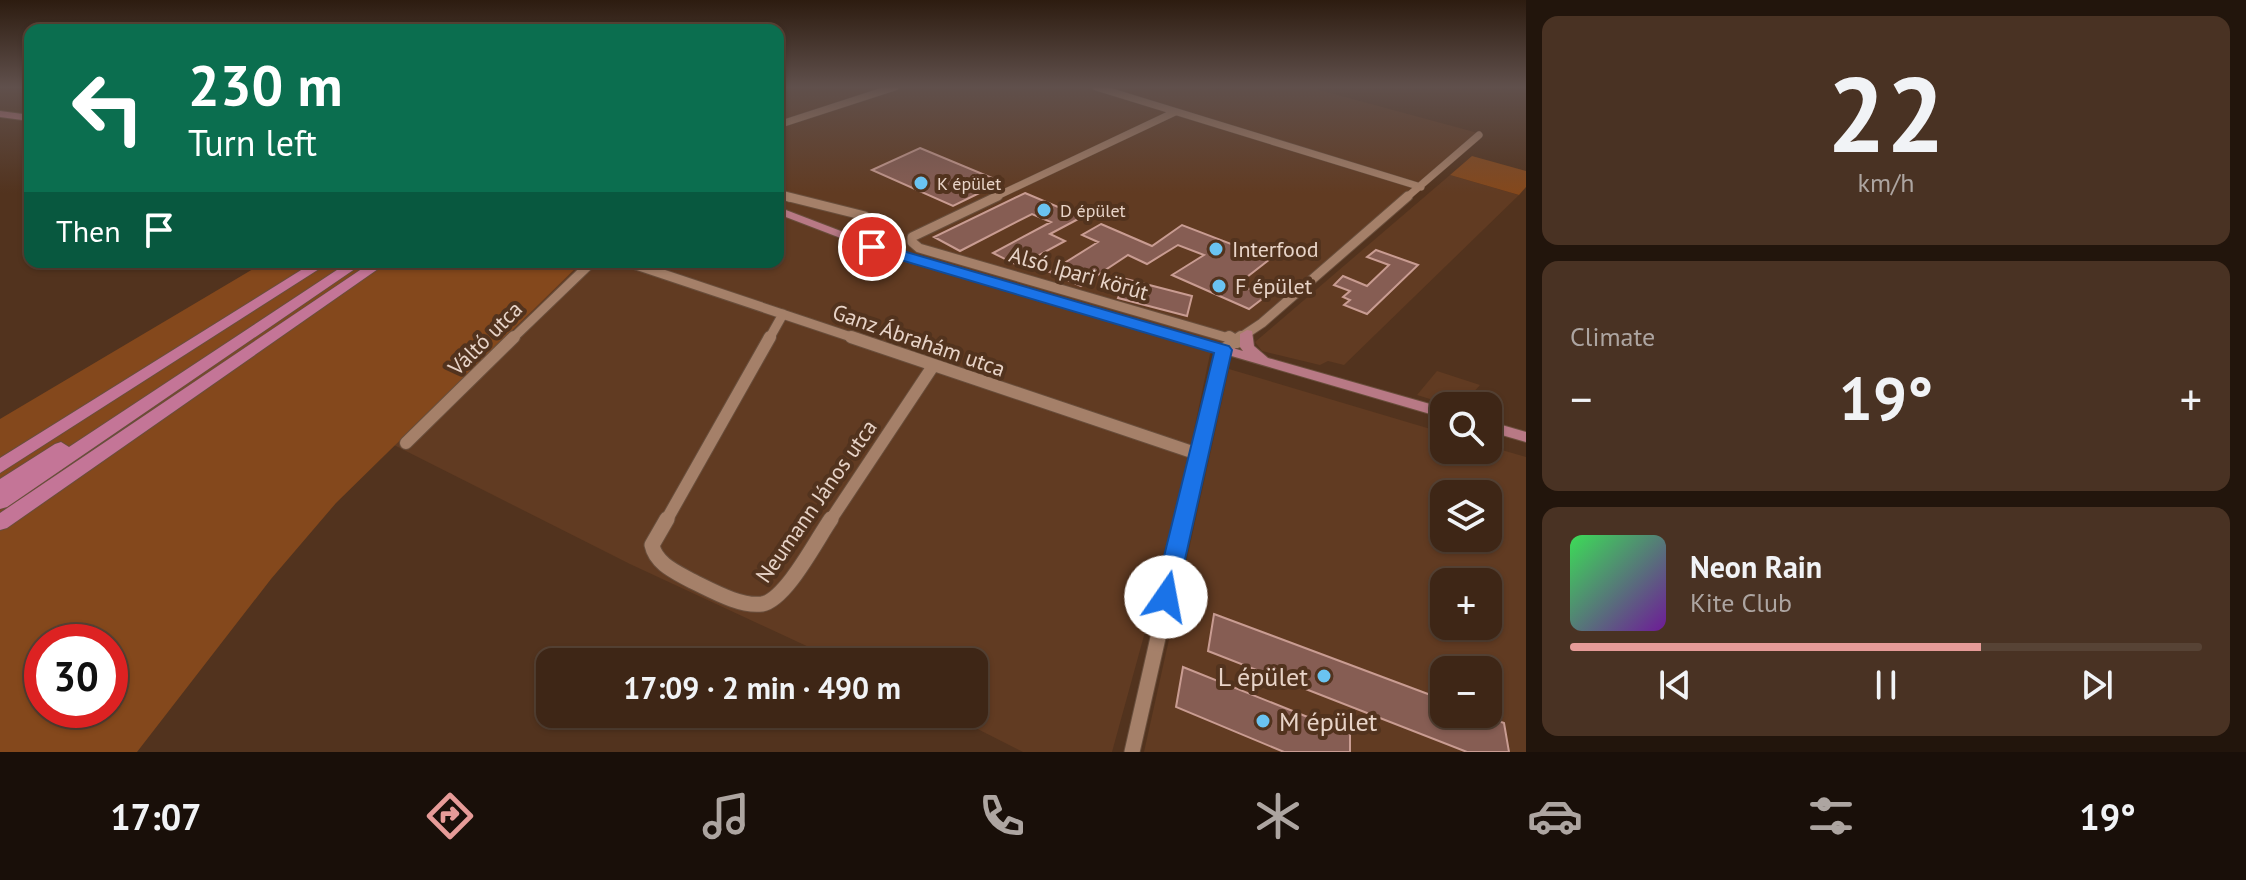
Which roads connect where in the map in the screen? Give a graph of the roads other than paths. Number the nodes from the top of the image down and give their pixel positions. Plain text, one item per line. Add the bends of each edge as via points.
1 (1154, 122) edge
2 (1208, 122) edge
3 (1479, 135) dead end
4 (1421, 187) junction
5 (784, 196) edge
6 (784, 212) edge
7 (856, 241) junction
8 (307, 268) edge
9 (313, 268) edge
10 (334, 268) edge
11 (349, 268) edge
12 (372, 268) edge
13 (586, 268) edge
14 (645, 268) edge
15 (286, 285) junction
16 (783, 314) junction
17 (1242, 338) junction
18 (1223, 350) junction
19 (1271, 364) junction
20 (933, 366) junction
21 (1430, 409) edge
22 (1502, 430) edge
23 (1526, 437) edge
24 (406, 443) dead end
25 (1198, 454) junction
26 (0, 467) edge
27 (0, 488) edge
28 (0, 502) edge
29 (0, 526) edge
30 (1132, 752) edge

1 - 17 street, Alsó Ipari körút via 912,237 912,242
2 - 4 street
3 - 4 street
4 - 17 street
5 - 7 street via 865,216 872,228
6 - 7 main road
7 - 18 main road
8 - 15 highway
9 - 15 highway
10 - 27 highway
11 - 28 highway
12 - 29 highway
13 - 24 street, Váltó utca
14 - 16 street, Ganz Ábrahám utca
15 - 26 highway
16 - 20 street, Ganz Ábrahám utca
16 - 20 street, Neumann János utca via 652,545 654,554 671,568 741,602 764,603 786,586
17 - 18 street
17 - 19 main road via 1248,349
18 - 19 main road
18 - 25 street
19 - 21 main road
20 - 25 street, Ganz Ábrahám utca
22 - 23 main road
25 - 30 street

